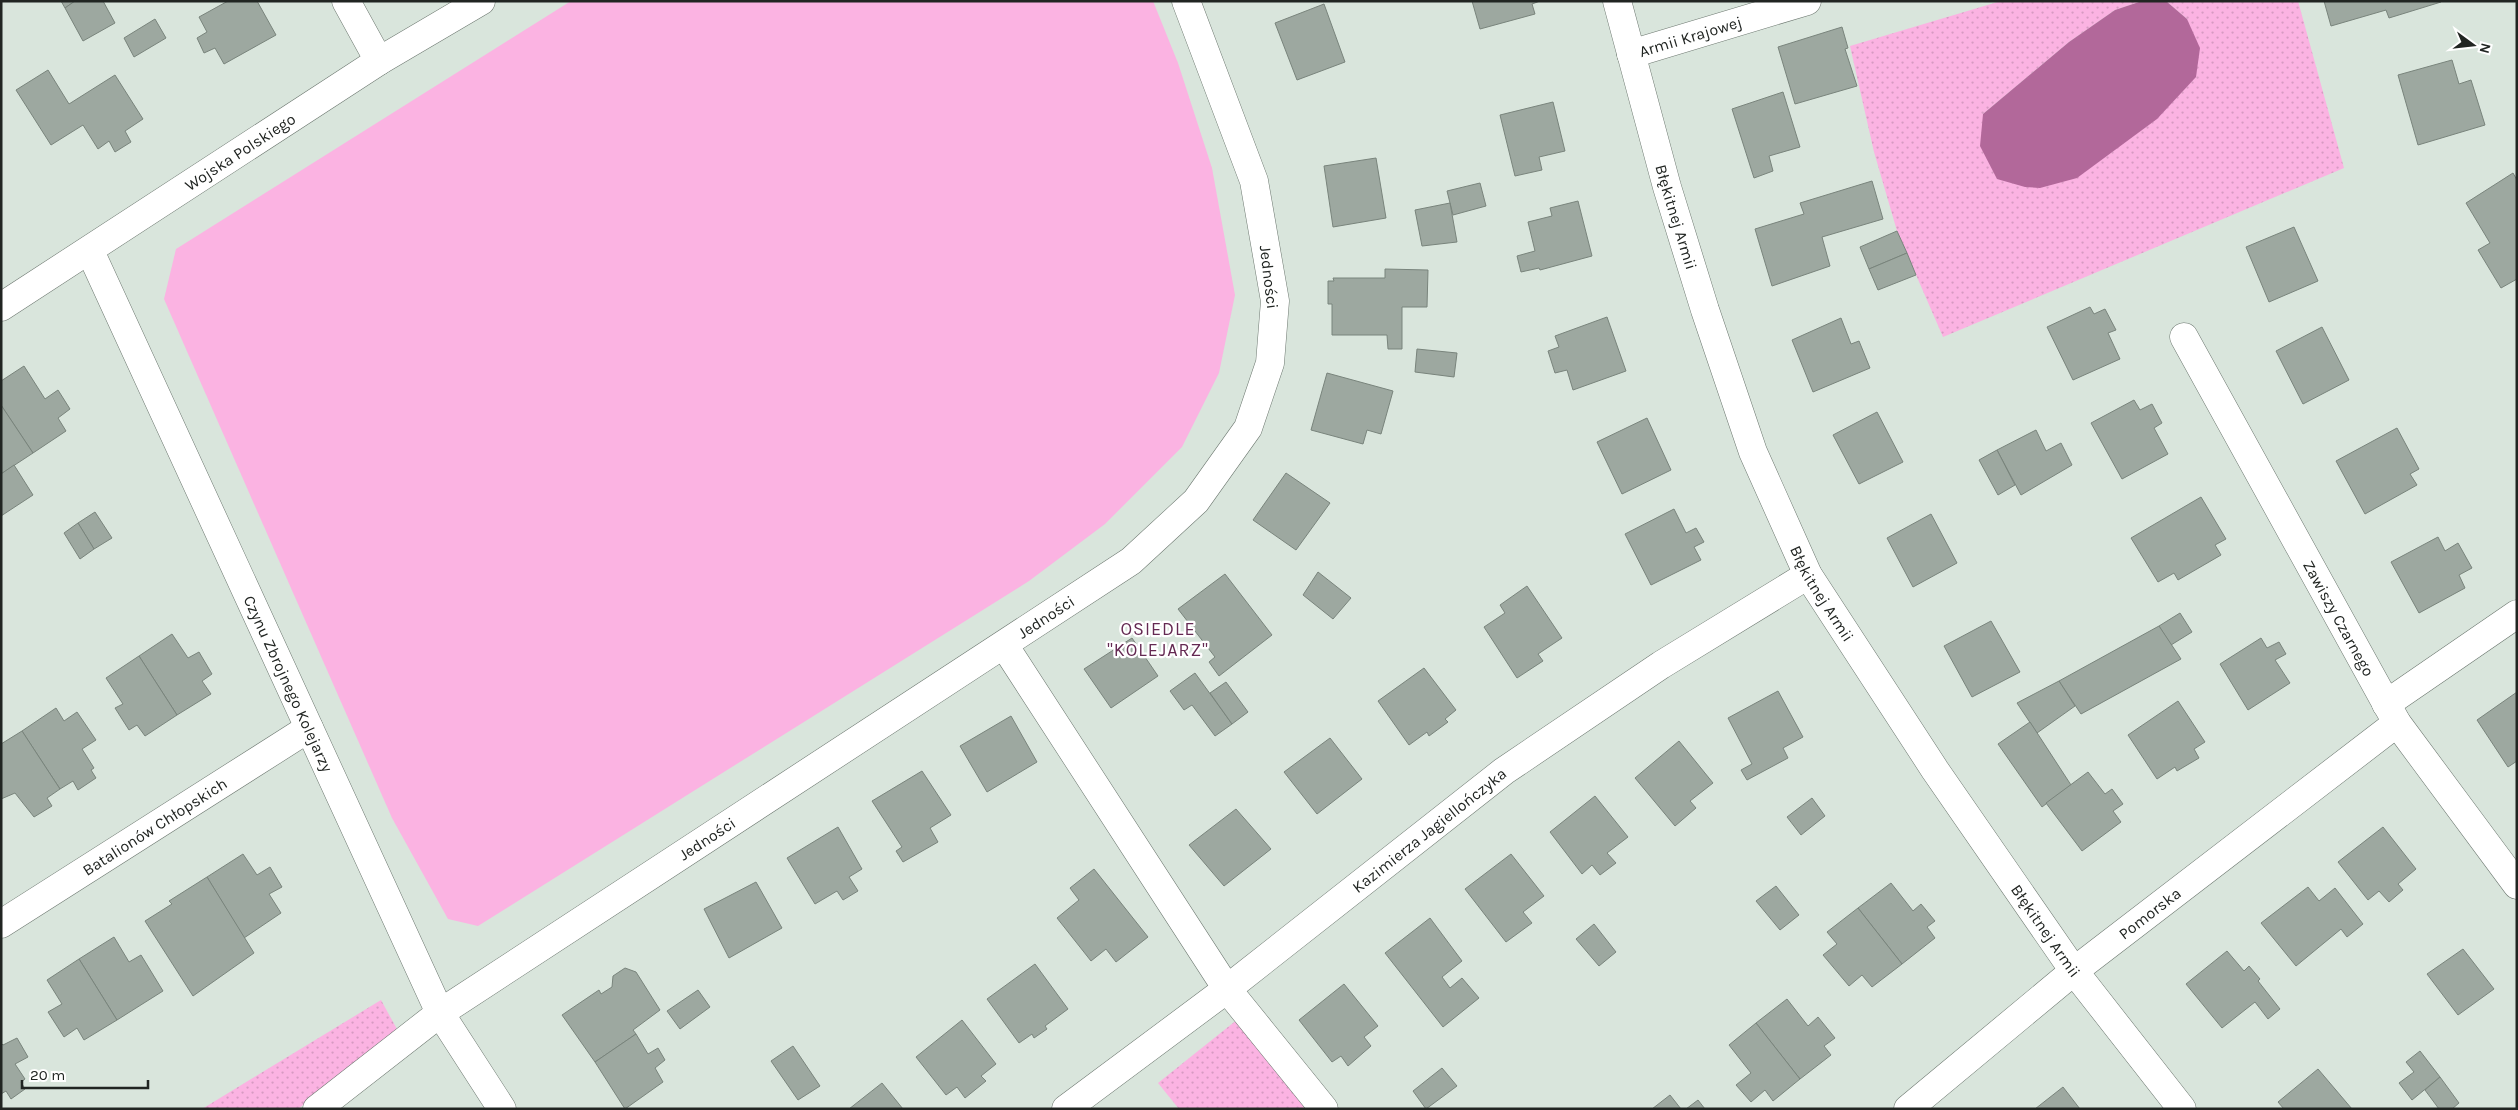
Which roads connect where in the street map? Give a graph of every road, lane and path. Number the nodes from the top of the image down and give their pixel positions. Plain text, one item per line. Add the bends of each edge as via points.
1 (346, 1) edge
2 (481, 1) edge
3 (1186, 1) edge
4 (1617, 1) edge
5 (1807, 1) edge
6 (1632, 54) junction
7 (379, 61) junction
8 (90, 251) junction
9 (1, 307) edge
10 (2184, 336) dead end
11 (1808, 575) junction
12 (2517, 614) edge
13 (1004, 645) junction
14 (2391, 713) junction
15 (309, 728) junction
16 (2517, 885) edge
17 (1, 924) edge
18 (2074, 971) junction
19 (1227, 989) junction
20 (440, 1012) junction
21 (317, 1109) edge
22 (502, 1109) edge
23 (1066, 1109) edge
24 (1324, 1109) edge
25 (1908, 1109) edge
26 (2182, 1109) edge

1 - 7 street
2 - 7 street, Wojska Polskiego
3 - 13 street, Jedności via 1254,181 1275,301 1270,363 1248,428 1196,501 1131,562
4 - 6 street, Błękitnej Armii
5 - 6 street, Armii Krajowej
6 - 11 street, Błękitnej Armii via 1667,187 1714,337 1753,452
7 - 8 street, Wojska Polskiego
8 - 9 street, Wojska Polskiego
8 - 15 street, Czynu Zbrojnego Kolejarzy
10 - 14 street, Zawiszy Czarnego
11 - 18 street, Błękitnej Armii via 1935,770
11 - 19 street, Kazimierza Jagiellończyka via 1661,665 1504,771
12 - 14 street, Pomorska
13 - 19 street
13 - 20 street, Jedności
14 - 16 street, Zawiszy Czarnego
14 - 18 street, Pomorska
15 - 17 street, Batalionów Chłopskich
15 - 20 street, Czynu Zbrojnego Kolejarzy
18 - 25 street, Pomorska
18 - 26 street, Błękitnej Armii
19 - 23 street, Kazimierza Jagiellończyka
19 - 24 street
20 - 21 street, Jedności
20 - 22 street, Czynu Zbrojnego Kolejarzy

